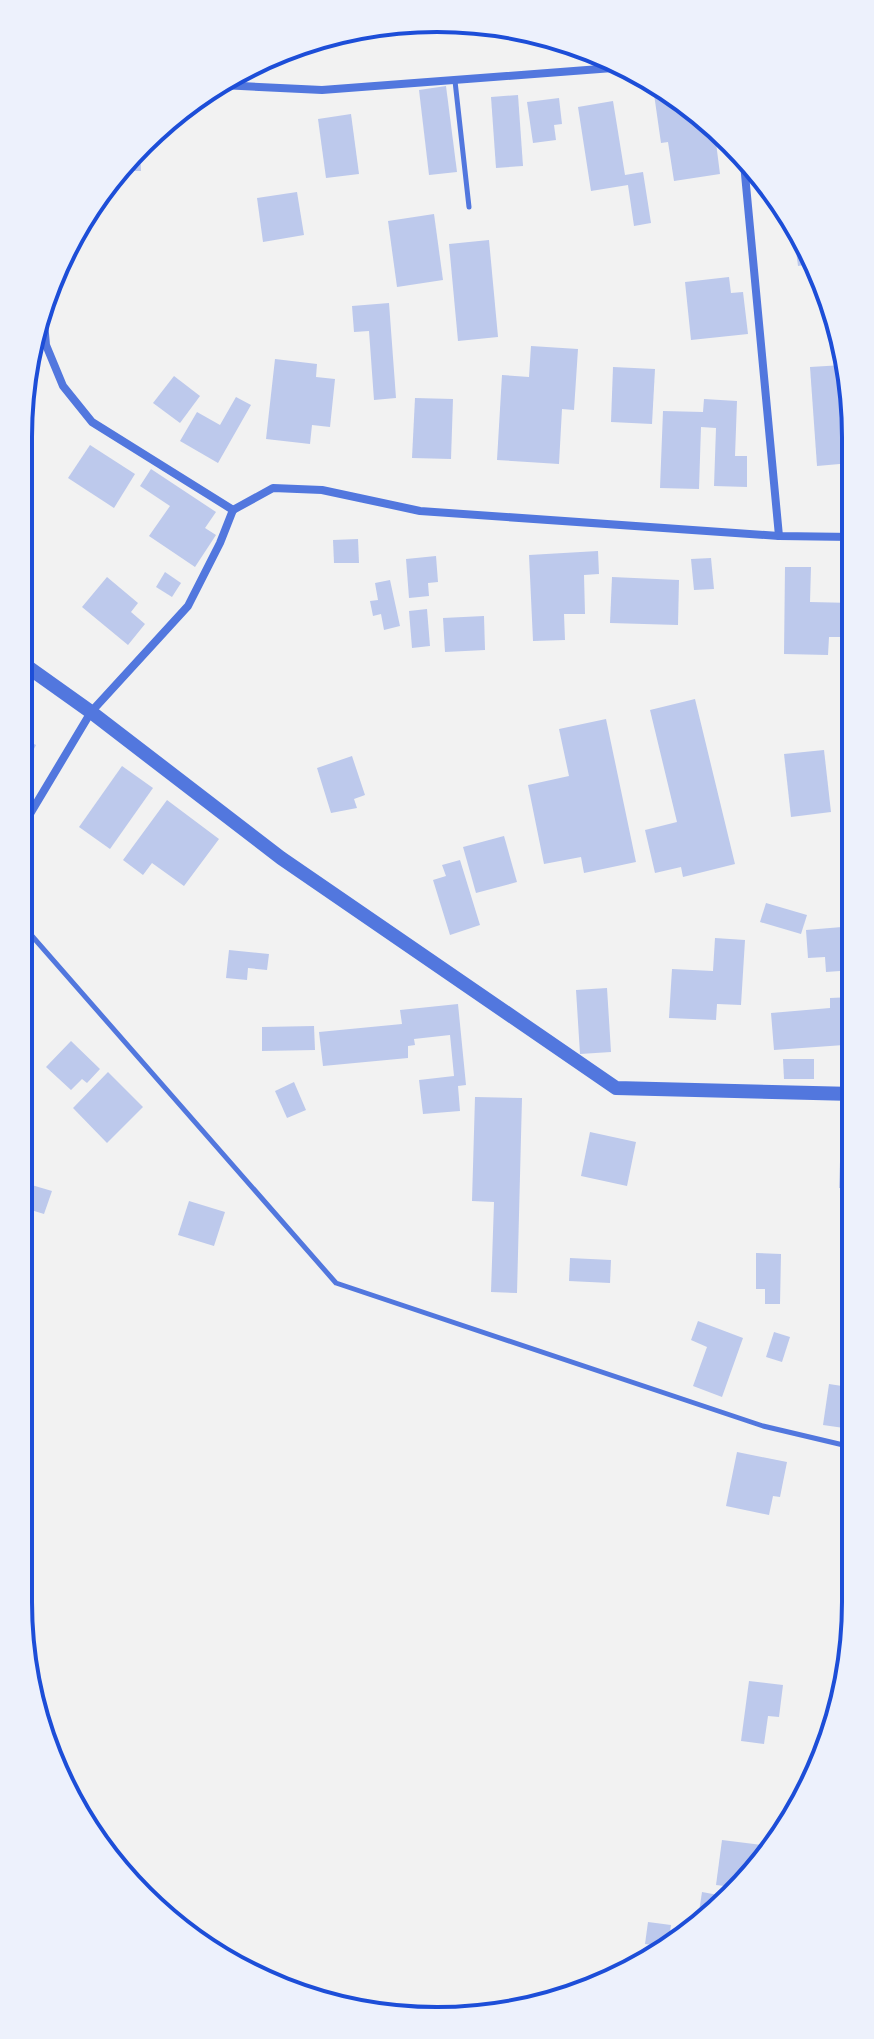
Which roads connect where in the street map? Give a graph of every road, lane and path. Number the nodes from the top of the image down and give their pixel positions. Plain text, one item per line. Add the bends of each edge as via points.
1 (604, 69) edge
2 (455, 80) junction
3 (236, 86) edge
4 (745, 175) edge
5 (469, 207) dead end
6 (45, 336) edge
7 (233, 510) junction
8 (779, 536) junction
9 (842, 537) edge
10 (32, 670) edge
11 (91, 712) junction
12 (32, 811) edge
13 (32, 936) edge
14 (842, 1094) edge
15 (842, 1445) edge

1 - 2 street
2 - 3 street via 322,90
2 - 5 lane
4 - 8 street
6 - 7 street via 63,386 92,422
7 - 8 street via 273,488 322,490 420,511
7 - 11 street via 188,606
8 - 9 street
10 - 11 street
11 - 12 street
11 - 14 street via 281,858 616,1088
13 - 15 lane via 336,1283 763,1426

